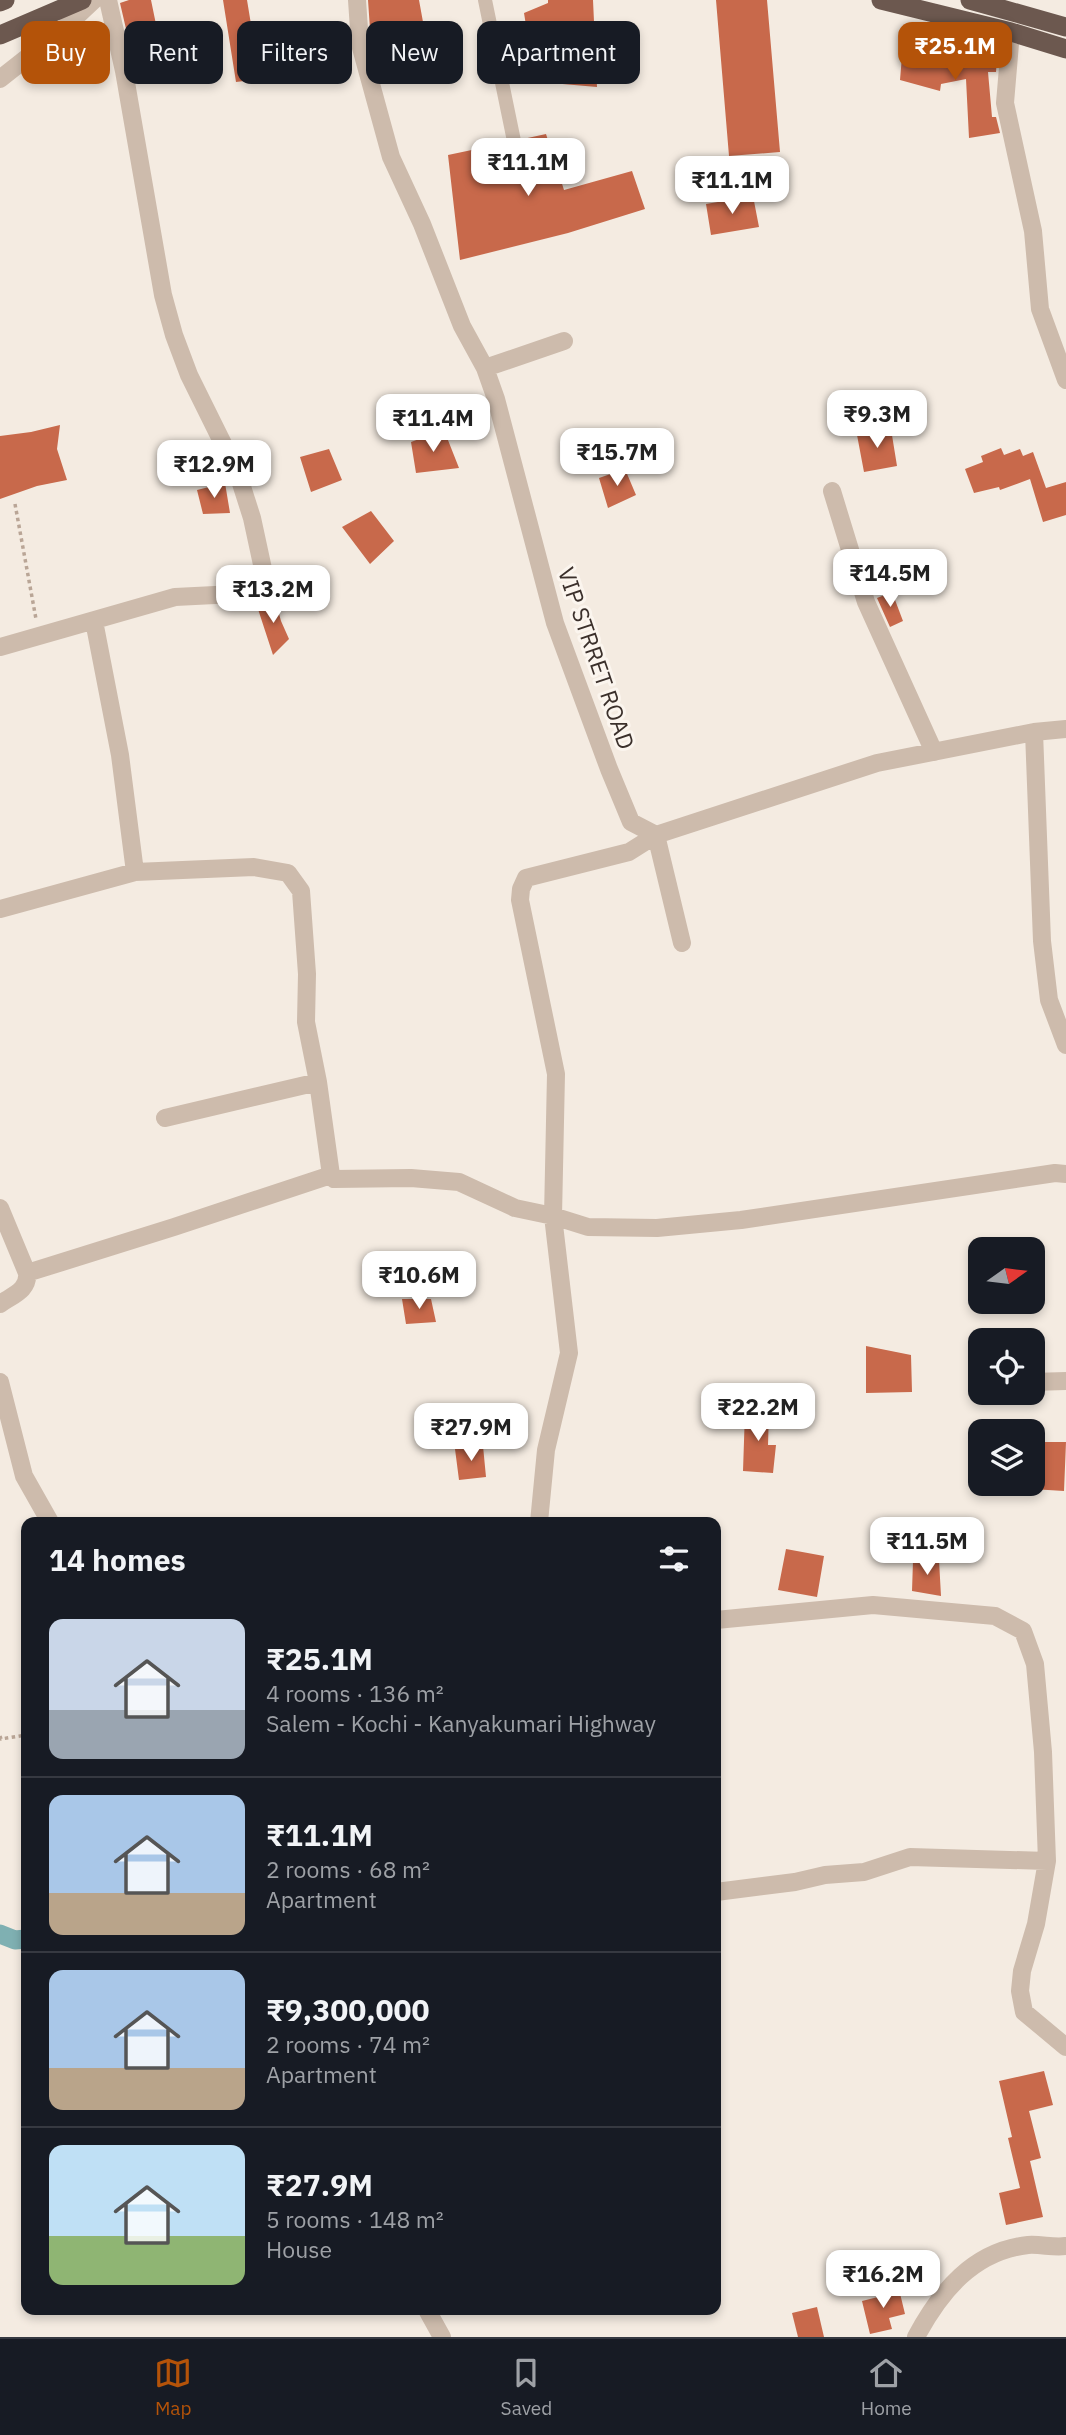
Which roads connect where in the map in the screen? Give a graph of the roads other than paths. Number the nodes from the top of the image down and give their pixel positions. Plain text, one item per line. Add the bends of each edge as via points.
1 (5, 0) edge
2 (82, 0) edge
3 (94, 0) edge
4 (108, 0) edge
5 (357, 0) edge
6 (485, 0) edge
7 (881, 0) edge
8 (970, 0) edge
9 (0, 2) edge
10 (1066, 27) edge
11 (1011, 32) junction
12 (0, 35) edge
13 (1066, 49) edge
14 (0, 79) edge
15 (514, 141) dead end
16 (564, 341) dead end
17 (485, 368) junction
18 (1066, 380) edge
19 (832, 491) dead end
20 (94, 621) junction
21 (0, 647) edge
22 (1066, 729) edge
23 (1034, 732) junction
24 (934, 752) junction
25 (656, 835) junction
26 (135, 872) junction
27 (0, 909) edge
28 (682, 943) dead end
29 (1066, 1045) edge
30 (318, 1082) junction
31 (165, 1118) dead end
32 (1066, 1174) edge
33 (331, 1175) junction
34 (0, 1208) edge
35 (553, 1216) junction
36 (27, 1273) junction
37 (0, 1304) edge
38 (1066, 1381) edge
39 (0, 1382) edge
40 (1045, 1382) edge
41 (47, 1517) edge
42 (535, 1517) edge
43 (721, 1620) edge
44 (1047, 1861) junction
45 (721, 1891) edge
46 (1066, 2047) edge
47 (1066, 2246) edge
48 (430, 2315) edge
49 (924, 2332) edge
50 (442, 2337) edge

1 - 9 highway
2 - 12 highway
3 - 14 street
4 - 20 street via 163,295 189,376 238,474 263,569 257,589 175,597
5 - 17 street, VIP STRRET ROAD via 360,44 391,157 462,326
6 - 15 street
7 - 11 highway
8 - 10 highway
11 - 13 highway
11 - 18 street via 1005,103 1033,231 1040,309
16 - 17 street
17 - 25 street, VIP STRRET ROAD via 555,623 631,822
19 - 24 street via 866,602
20 - 21 street
20 - 26 street via 120,755
22 - 23 street
23 - 24 street
23 - 29 street via 1042,941 1049,1000
24 - 25 street via 877,763
25 - 28 street
25 - 35 street via 629,852 526,878 521,889 556,1074
26 - 27 street
26 - 30 street via 254,867 288,873 301,891 306,1022
30 - 31 street
30 - 33 street
32 - 35 street via 657,1228 588,1227
33 - 35 street via 334,1179 459,1182 515,1208
33 - 36 street
34 - 36 street
35 - 42 street via 569,1353
36 - 37 street via 23,1289
38 - 40 street
39 - 41 street via 24,1476
43 - 44 street via 873,1605 995,1616 1023,1631 1035,1664
44 - 45 street via 910,1857 864,1872
44 - 46 street via 1020,1991 1024,2012
47 - 49 street via 1030,2245 972,2265 956,2279
48 - 50 street

